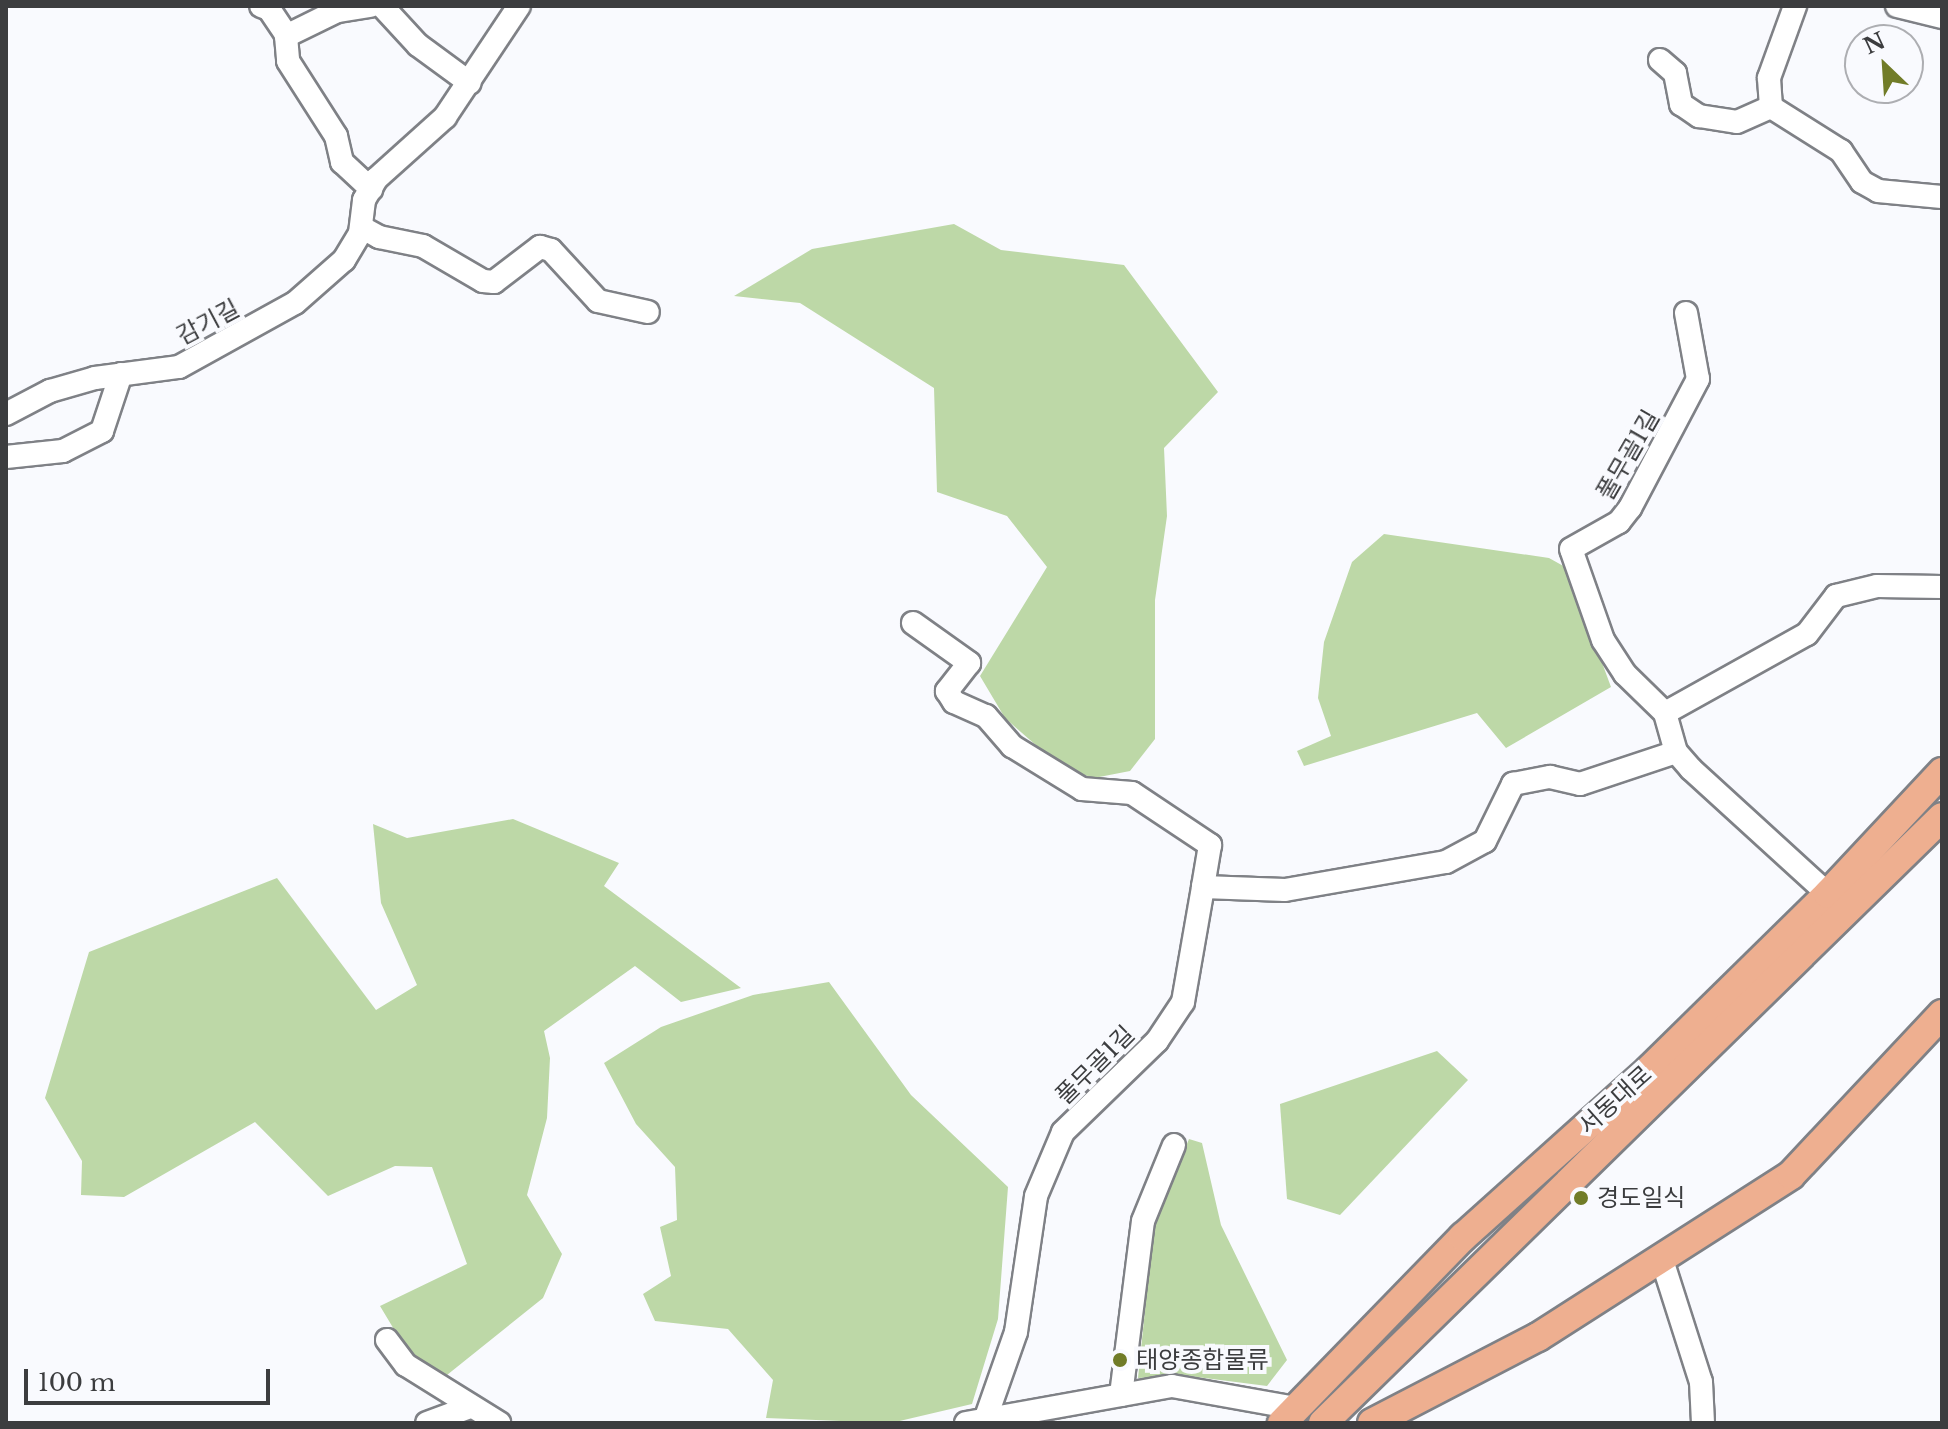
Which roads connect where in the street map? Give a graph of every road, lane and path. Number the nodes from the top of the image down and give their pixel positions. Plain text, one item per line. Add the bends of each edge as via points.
1 (261, 6) edge
2 (370, 6) edge
3 (382, 6) edge
4 (519, 6) edge
5 (1795, 6) edge
6 (1897, 6) edge
7 (1942, 17) edge
8 (287, 36) junction
9 (1660, 60) dead end
10 (470, 83) junction
11 (1771, 107) junction
12 (371, 189) junction
13 (1942, 197) edge
14 (361, 227) junction
15 (648, 312) dead end
16 (1686, 313) dead end
17 (121, 374) junction
18 (6, 414) edge
19 (6, 457) edge
20 (1942, 587) edge
21 (913, 623) dead end
22 (1665, 713) junction
23 (1676, 752) junction
24 (1942, 772) edge
25 (1942, 817) edge
26 (1203, 887) junction
27 (1837, 902) junction
28 (1942, 1014) edge
29 (1174, 1145) dead end
30 (1662, 1260) junction
31 (387, 1340) dead end
32 (1121, 1395) junction
33 (470, 1407) junction
34 (1289, 1416) edge
35 (979, 1421) edge
36 (427, 1423) edge
37 (499, 1423) edge
38 (1323, 1423) edge
39 (1372, 1423) edge
40 (1703, 1423) edge

1 - 8 street
2 - 8 street via 337,11
3 - 10 street via 418,45
4 - 10 street, 감기길
5 - 11 street via 1769,78
6 - 7 street
8 - 12 street via 288,61 336,136 342,162
9 - 11 street via 1675,73 1681,104 1699,116 1737,122
10 - 12 street, 감기길 via 445,117 411,143
11 - 13 street via 1841,151 1862,182 1878,191
12 - 14 street, 감기길
14 - 15 street via 379,237 423,246 483,281 494,282 540,247 551,250 598,301
14 - 17 street, 감기길 via 344,260 295,303 179,367
16 - 22 street, 풀무골1길 via 1698,379 1630,508 1619,522 1571,549 1603,640 1625,674
17 - 18 street, 감기길 via 50,391
17 - 19 street via 102,431 63,451
20 - 22 street via 1877,586 1836,596 1807,634
21 - 26 street, 풀무골1길 via 969,663 947,691 954,702 986,716 1012,746 1082,789 1132,793 1210,845
22 - 23 street, 풀무골1길
23 - 26 street via 1580,784 1550,777 1513,784 1485,841 1446,862 1387,877 1285,890
23 - 27 street
24 - 27 main road, 서동대로
25 - 27 main road, 서동대로
26 - 35 street, 풀무골1길 via 1183,1002 1157,1041 1063,1132 1036,1196 1016,1332
27 - 34 main road, 서동대로 via 1463,1237
27 - 38 main road, 서동대로
28 - 30 main road via 1824,1146
29 - 32 street via 1143,1221
30 - 39 main road via 1466,1378
30 - 40 street via 1701,1382
31 - 33 street via 406,1365
32 - 34 street, 풀무골1길 via 1172,1386
32 - 35 street, 풀무골1길
33 - 36 street
33 - 37 street

